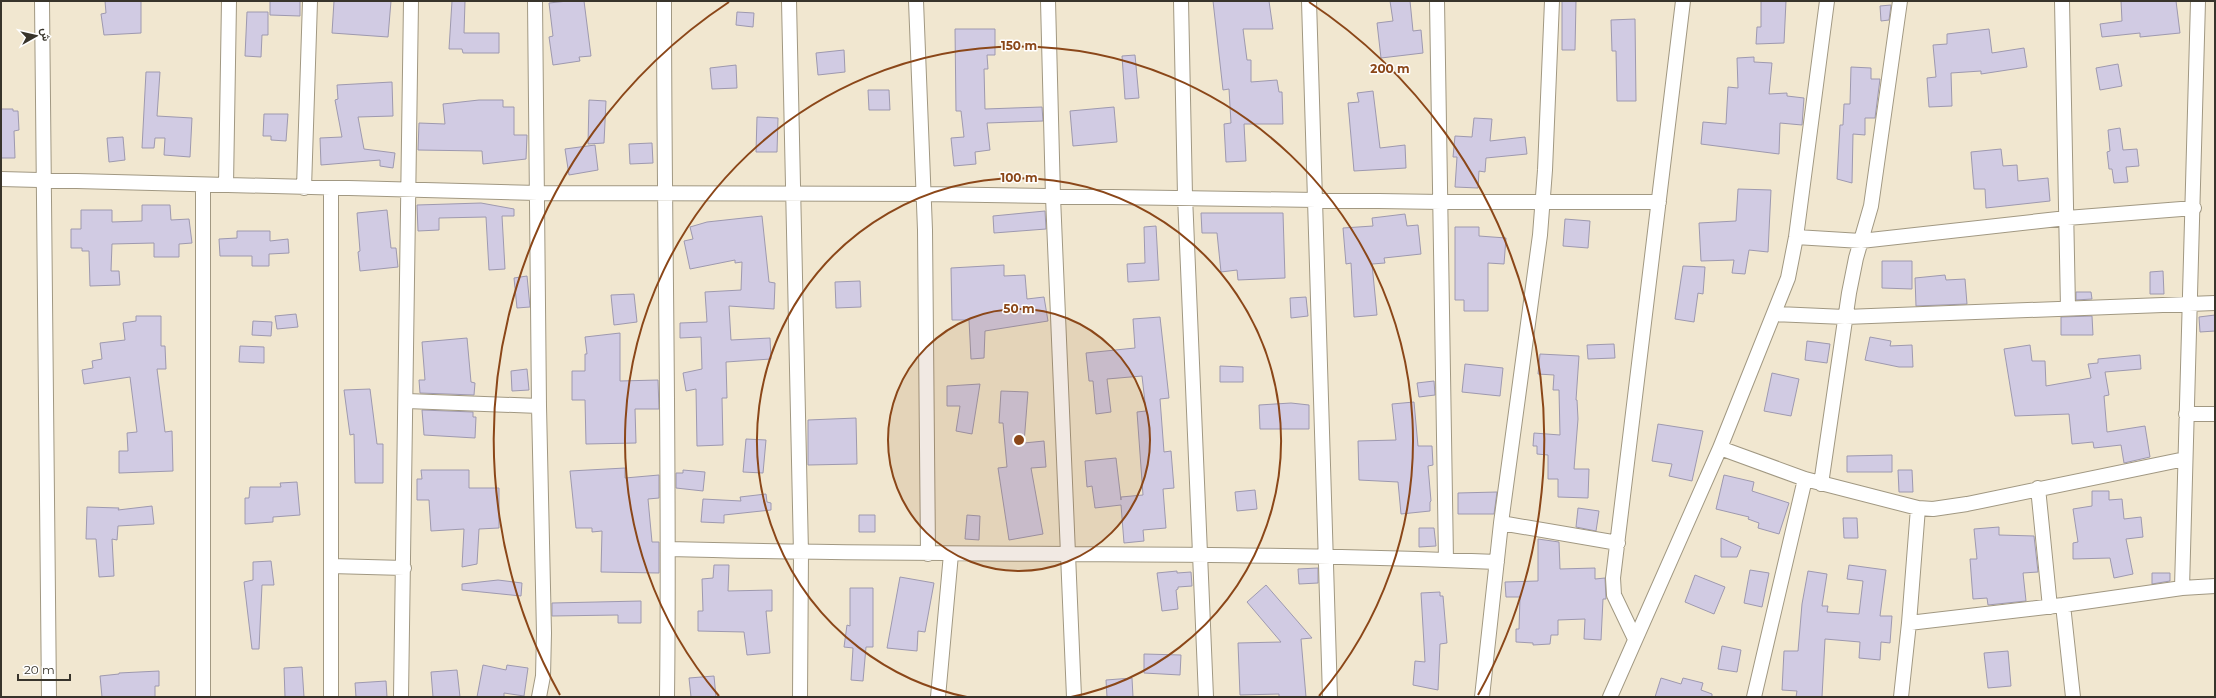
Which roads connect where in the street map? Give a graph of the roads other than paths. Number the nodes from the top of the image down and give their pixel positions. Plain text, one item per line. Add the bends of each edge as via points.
1 (42, 1) edge
2 (229, 1) edge
3 (310, 1) edge
4 (411, 1) edge
5 (535, 1) edge
6 (664, 1) edge
7 (789, 1) edge
8 (916, 1) edge
9 (1048, 1) edge
10 (1181, 1) edge
11 (1309, 1) edge
12 (1437, 1) edge
13 (1552, 1) edge
14 (1683, 1) edge
15 (1827, 1) edge
16 (1900, 1) edge
17 (2062, 1) edge
18 (2198, 1) edge
19 (1, 179) edge
20 (44, 180) junction
21 (226, 185) junction
22 (204, 186) junction
23 (304, 188) junction
24 (331, 189) junction
25 (407, 190) junction
26 (664, 192) junction
27 (538, 193) junction
28 (793, 194) junction
29 (924, 194) junction
30 (1185, 196) junction
31 (1053, 197) junction
32 (1315, 199) junction
33 (1543, 201) junction
34 (1441, 202) junction
35 (1659, 202) junction
36 (2194, 208) junction
37 (2067, 218) junction
38 (1796, 237) junction
39 (1861, 240) junction
40 (2215, 303) edge
41 (2191, 304) junction
42 (2068, 308) junction
43 (1775, 314) junction
44 (1845, 317) junction
45 (406, 402) junction
46 (539, 406) junction
47 (2186, 414) junction
48 (2215, 414) edge
49 (1720, 448) junction
50 (2185, 459) junction
51 (1805, 479) junction
52 (1821, 484) junction
53 (2038, 488) junction
54 (1918, 508) junction
55 (1501, 523) junction
56 (1618, 543) junction
57 (669, 549) junction
58 (801, 553) junction
59 (928, 554) junction
60 (951, 554) junction
61 (1067, 554) junction
62 (1200, 554) junction
63 (1327, 556) junction
64 (1446, 560) junction
65 (1497, 562) junction
66 (331, 566) junction
67 (404, 568) junction
68 (2215, 586) edge
69 (2182, 588) junction
70 (2056, 606) junction
71 (1909, 623) junction
72 (1635, 639) junction
73 (49, 697) edge
74 (203, 697) edge
75 (331, 697) edge
76 (401, 697) edge
77 (539, 697) edge
78 (667, 697) edge
79 (800, 697) edge
80 (938, 697) edge
81 (1074, 697) edge
82 (1206, 697) edge
83 (1330, 697) edge
84 (1482, 697) edge
85 (1610, 697) edge
86 (1754, 697) edge
87 (1901, 697) edge
88 (2073, 697) edge

1 - 20 street
2 - 21 street
3 - 23 street
4 - 25 street
5 - 27 street
6 - 26 street
7 - 28 street
8 - 29 street
9 - 31 street
10 - 30 street
11 - 32 street
12 - 34 street
13 - 33 street
14 - 35 street
15 - 38 street
16 - 39 street via 1871,206
17 - 37 street
18 - 36 street
19 - 20 street
20 - 22 street
20 - 73 street
21 - 22 street
21 - 23 street
22 - 74 street
23 - 24 street
24 - 25 street
24 - 66 street
25 - 27 street
25 - 45 street
26 - 27 street
26 - 28 street
26 - 57 street
27 - 46 street
28 - 29 street
28 - 58 street
29 - 31 street
29 - 59 street
30 - 31 street
30 - 32 street
30 - 62 street
31 - 61 street
32 - 34 street
32 - 63 street
33 - 34 street
33 - 35 street
33 - 55 street
34 - 64 street
35 - 56 street
36 - 37 street
36 - 41 street
37 - 39 street
37 - 42 street
38 - 39 street
38 - 43 street via 1788,278
39 - 44 street via 1852,272
40 - 41 street
41 - 42 street
41 - 47 street
42 - 44 street
43 - 44 street
43 - 49 street
44 - 52 street
45 - 46 street
45 - 67 street
46 - 77 street via 544,633
47 - 48 street
47 - 50 street
49 - 51 street
49 - 72 street
50 - 53 street
50 - 69 street
51 - 52 street
51 - 86 street
52 - 54 street
53 - 54 street via 1967,504 1933,509
53 - 70 street
54 - 71 street
55 - 56 street
55 - 65 street
56 - 72 street via 1613,578 1614,595
57 - 58 street
57 - 78 street
58 - 59 street
58 - 79 street
59 - 60 street
60 - 61 street
60 - 80 street
61 - 62 street
61 - 81 street
62 - 63 street
62 - 82 street
63 - 64 street
63 - 83 street
64 - 65 street
65 - 84 street
66 - 67 street
66 - 75 street
67 - 76 street
68 - 69 street
69 - 70 street
70 - 71 street
70 - 88 street
71 - 87 street
72 - 85 street

